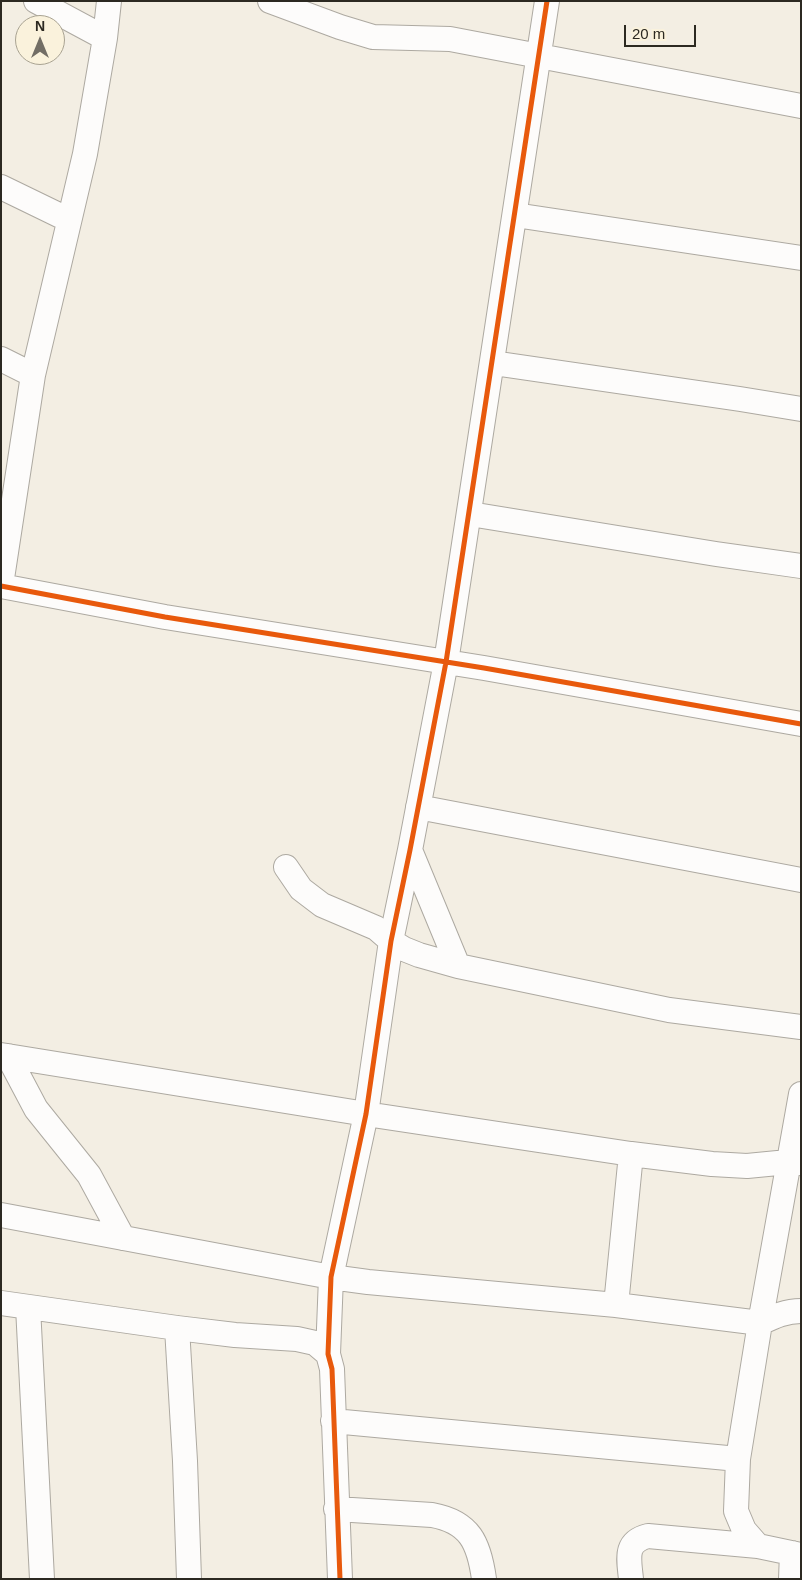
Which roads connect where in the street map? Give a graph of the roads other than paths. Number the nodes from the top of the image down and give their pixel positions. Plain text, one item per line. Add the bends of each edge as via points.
1 (36, 1) edge
2 (109, 1) edge
3 (270, 1) edge
4 (547, 1) edge
5 (105, 38) junction
6 (540, 55) junction
7 (801, 106) edge
8 (1, 187) edge
9 (515, 215) junction
10 (69, 220) junction
11 (801, 258) edge
12 (1, 358) edge
13 (493, 363) junction
14 (33, 375) junction
15 (801, 409) edge
16 (470, 514) junction
17 (801, 566) edge
18 (1, 585) edge
19 (446, 662) junction
20 (801, 724) edge
21 (418, 807) junction
22 (410, 850) junction
23 (286, 867) dead end
24 (801, 880) edge
25 (390, 941) junction
26 (458, 966) junction
27 (801, 1027) edge
28 (4, 1055) edge
29 (801, 1094) edge
30 (366, 1114) junction
31 (631, 1154) junction
32 (794, 1163) edge
33 (1, 1215) edge
34 (123, 1238) junction
35 (331, 1277) junction
36 (1, 1303) edge
37 (616, 1305) junction
38 (28, 1307) junction
39 (801, 1311) edge
40 (760, 1323) junction
41 (177, 1328) junction
42 (328, 1354) junction
43 (332, 1421) junction
44 (738, 1459) junction
45 (336, 1509) junction
46 (758, 1546) junction
47 (796, 1554) edge
48 (42, 1579) edge
49 (190, 1579) edge
50 (340, 1579) edge
51 (484, 1579) edge
52 (630, 1579) edge
53 (791, 1579) edge

1 - 5 street
2 - 5 street
3 - 6 street via 373,37 450,39
4 - 6 street
5 - 10 street via 85,154
6 - 7 street
6 - 9 street
8 - 10 street
9 - 11 street
9 - 13 street
10 - 14 street
12 - 14 street
13 - 15 street
13 - 16 street
14 - 18 street
16 - 17 street
16 - 19 street
18 - 19 street via 165,617
19 - 20 street
19 - 21 street
21 - 22 street
21 - 24 street
22 - 25 street
22 - 26 street
23 - 25 street via 301,889 322,905 376,928
25 - 26 street via 412,952
25 - 30 street
26 - 27 street via 669,1010
28 - 30 street
28 - 34 street via 36,1109 89,1175
29 - 32 street
30 - 31 street
30 - 35 street
31 - 32 street via 747,1166
31 - 37 street
32 - 40 street
33 - 34 street
34 - 35 street
35 - 37 street
35 - 42 street
36 - 38 street
37 - 40 street
38 - 41 street
38 - 48 street
39 - 40 street via 777,1314
40 - 44 street
41 - 42 street via 297,1339 316,1343
41 - 49 street
42 - 43 street via 332,1368
43 - 44 street
43 - 45 street
44 - 46 street via 736,1511 744,1530
45 - 50 street
45 - 51 street via 432,1515 460,1524 476,1544
46 - 47 street
46 - 52 street via 648,1536 637,1539 630,1548
47 - 53 street

